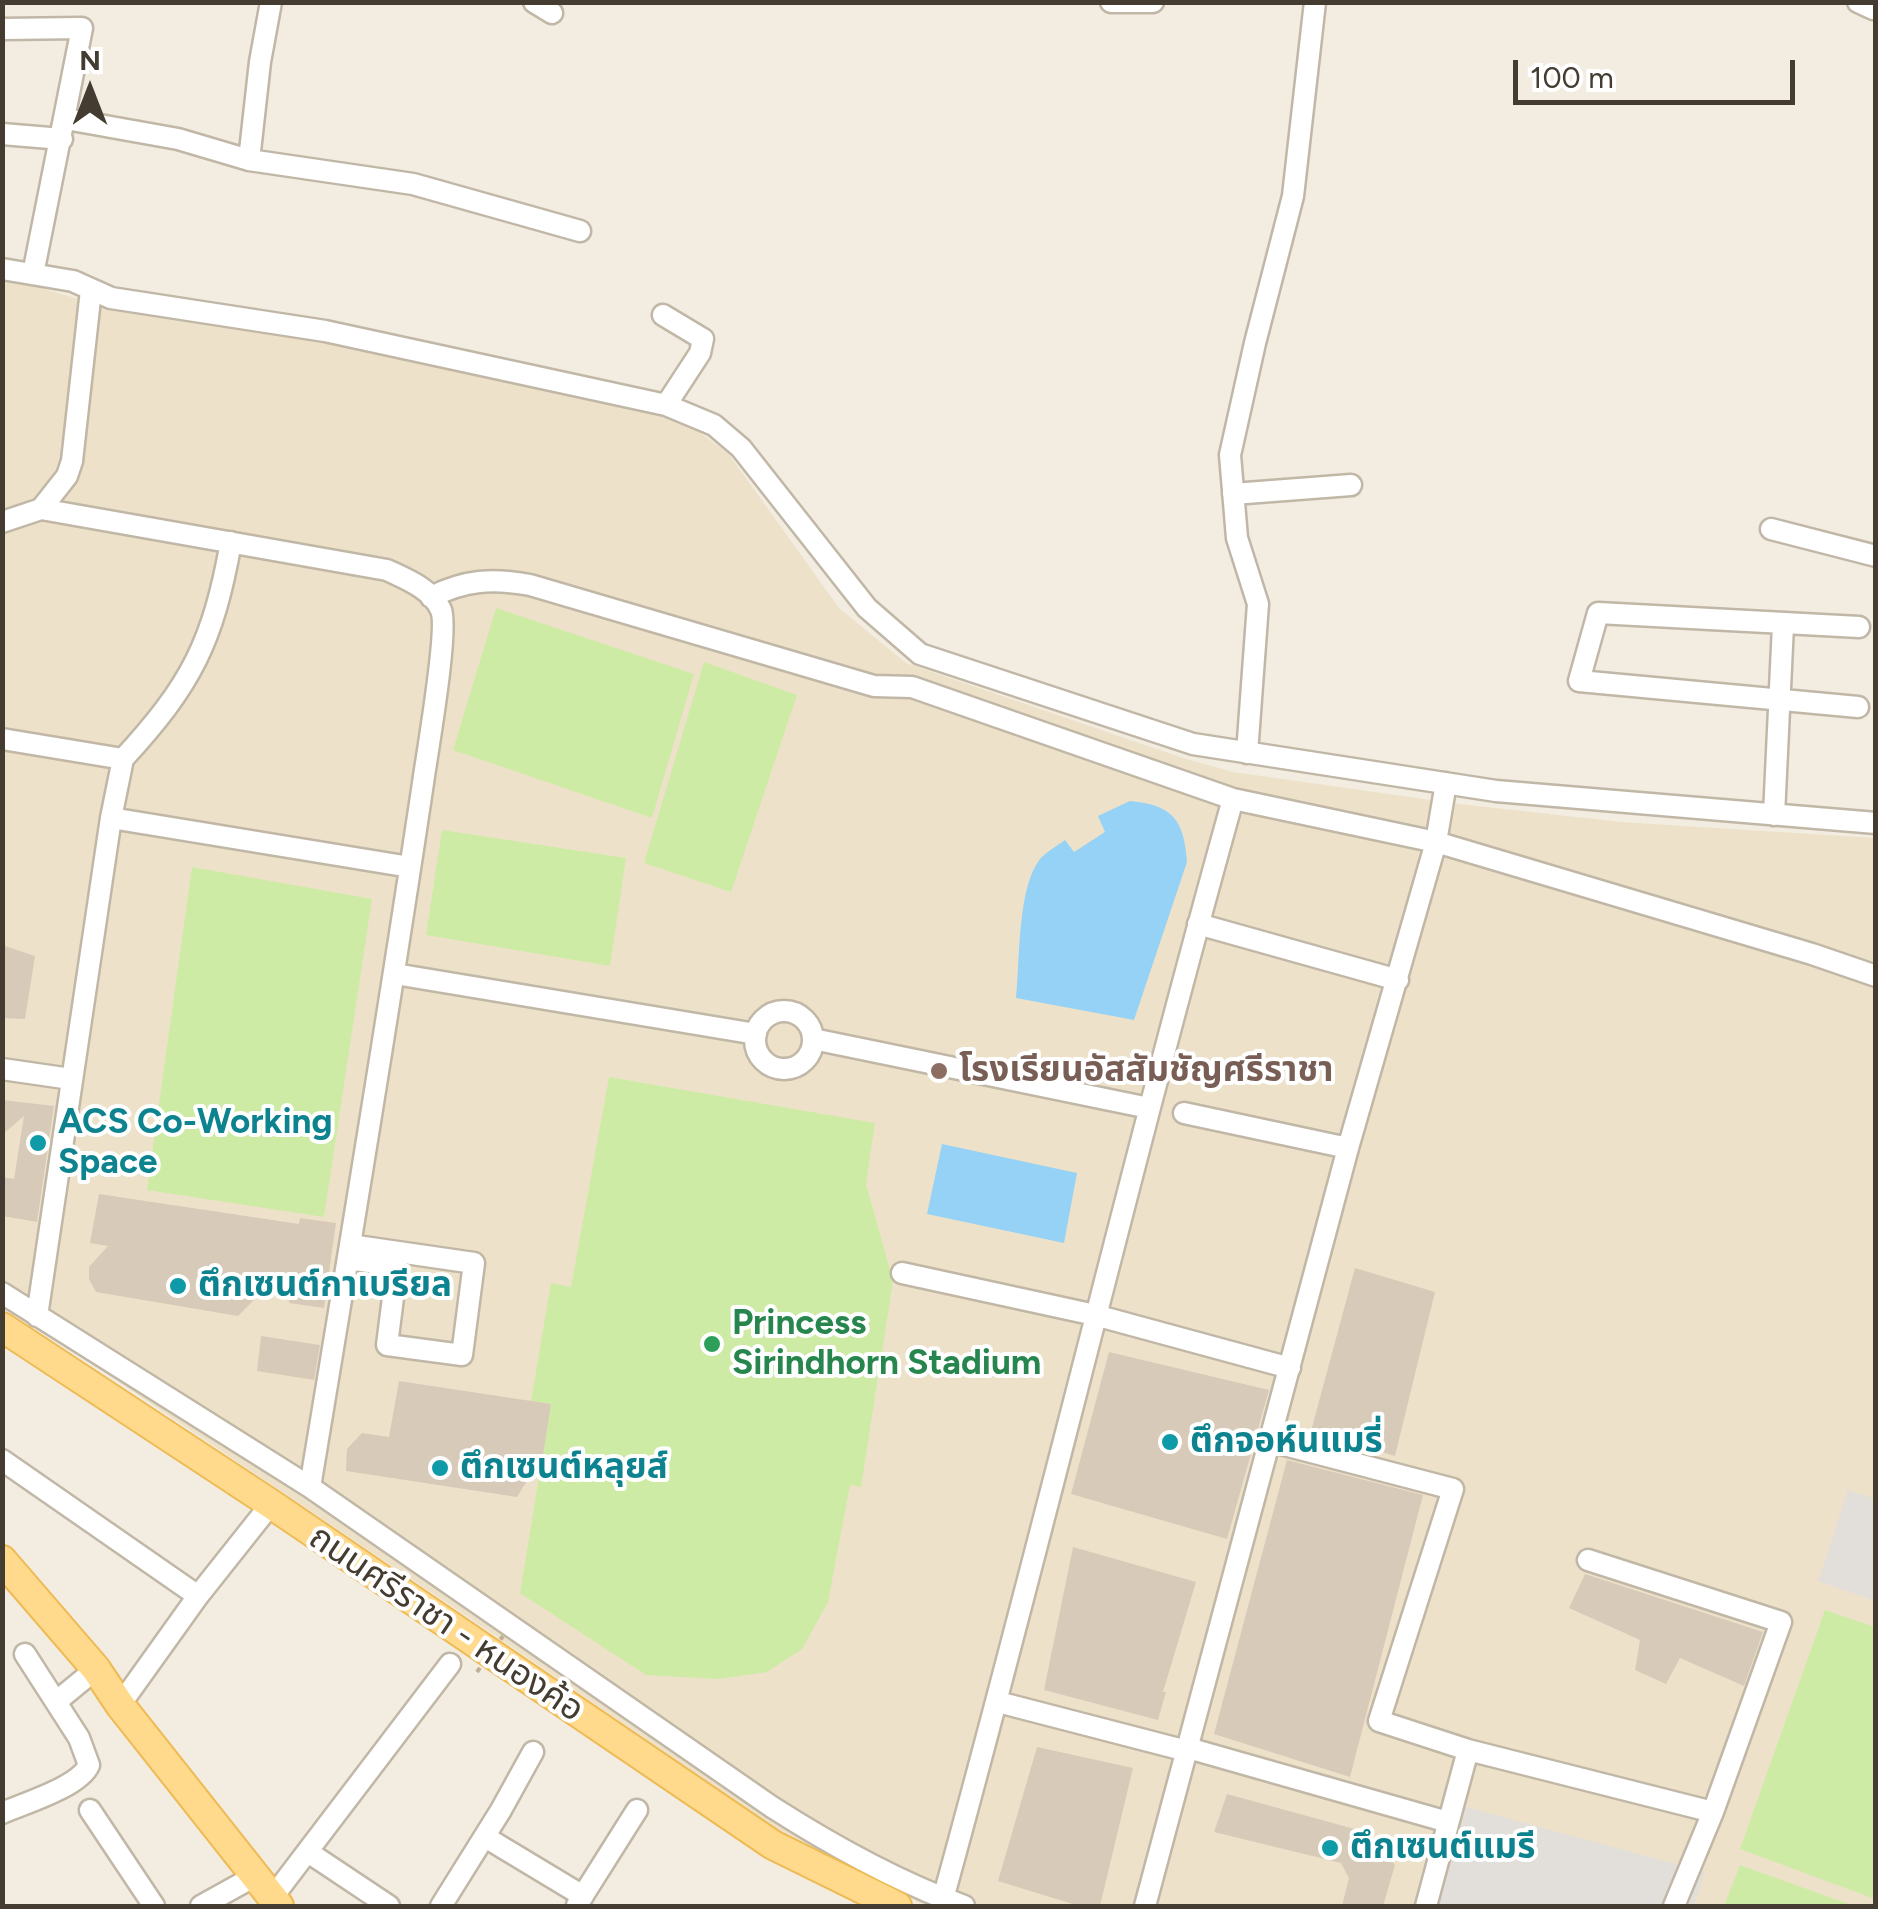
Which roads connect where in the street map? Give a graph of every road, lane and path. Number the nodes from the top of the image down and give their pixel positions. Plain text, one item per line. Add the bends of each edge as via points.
1 (271, 2) edge
2 (1111, 2) edge
3 (1153, 2) edge
4 (1315, 2) edge
5 (1119, 3) edge
6 (2, 29) edge
7 (64, 129) junction
8 (2, 134) edge
9 (249, 160) junction
10 (580, 231) dead end
11 (2, 269) edge
12 (34, 274) junction
13 (91, 290) junction
14 (663, 314) dead end
15 (666, 405) junction
16 (1350, 485) dead end
17 (1233, 494) junction
18 (41, 510) junction
19 (2, 522) edge
20 (1771, 529) dead end
21 (232, 542) junction
22 (1876, 556) edge
23 (431, 596) junction
24 (1783, 625) junction
25 (1859, 628) dead end
26 (1780, 702) junction
27 (1858, 706) dead end
28 (2, 739) edge
29 (1247, 753) junction
30 (123, 759) junction
31 (1446, 784) junction
32 (1233, 799) junction
33 (1774, 816) junction
34 (111, 818) junction
35 (1876, 822) edge
36 (1436, 842) junction
37 (410, 866) junction
38 (1198, 924) junction
39 (395, 974) junction
40 (1876, 976) edge
41 (1398, 980) junction
42 (756, 1034) junction
43 (813, 1039) junction
44 (2, 1069) edge
45 (71, 1079) junction
46 (1149, 1108) junction
47 (1184, 1113) dead end
48 (1348, 1148) junction
49 (349, 1252) junction
50 (902, 1273) dead end
51 (2, 1293) edge
52 (1095, 1315) junction
53 (36, 1316) junction
54 (2, 1327) edge
55 (1290, 1368) junction
56 (1269, 1441) junction
57 (2, 1460) edge
58 (310, 1487) junction
59 (271, 1504) junction
60 (2, 1560) edge
61 (1588, 1560) dead end
62 (198, 1596) junction
63 (503, 1636) dead end
64 (25, 1654) dead end
65 (450, 1664) dead end
66 (96, 1669) junction
67 (477, 1672) dead end
68 (57, 1701) junction
69 (998, 1702) junction
70 (120, 1705) junction
71 (1188, 1749) junction
72 (1468, 1750) junction
73 (532, 1752) dead end
74 (90, 1810) dead end
75 (636, 1810) dead end
76 (1713, 1812) junction
77 (2, 1813) edge
78 (1448, 1822) junction
79 (485, 1837) junction
80 (308, 1852) junction
81 (269, 1894) edge
82 (943, 1898) junction
83 (580, 1901) edge
84 (154, 1906) edge
85 (200, 1906) edge
86 (389, 1906) edge
87 (441, 1906) edge
88 (896, 1906) edge
89 (964, 1906) edge
90 (1145, 1906) edge
91 (1426, 1906) edge
92 (1674, 1906) edge

1 - 9 street
2 - 5 street
3 - 5 street
4 - 17 street via 1294,196 1230,455
6 - 7 street via 82,28
7 - 8 street
7 - 9 street via 178,139
7 - 12 street
9 - 10 street via 413,184
11 - 12 street
12 - 13 street
13 - 15 street via 325,331
13 - 18 street via 72,461
14 - 15 street via 703,339
15 - 29 street via 714,425 741,448 867,608 920,654 1193,744
16 - 17 street
17 - 29 street via 1237,538 1258,604
18 - 19 street
18 - 21 street
20 - 22 street
21 - 23 street via 387,570
21 - 30 street via 201,654
23 - 32 street via 477,580 530,585 874,686 912,687
23 - 37 street via 442,612 443,633
24 - 25 street
24 - 26 street
24 - 26 street via 1598,613 1579,681
26 - 27 street
26 - 33 street
28 - 30 street
29 - 31 street
30 - 34 street
31 - 33 street
31 - 36 street
32 - 36 street
32 - 38 street
33 - 35 street
34 - 37 street
34 - 45 street
36 - 40 street
36 - 41 street
37 - 39 street
38 - 41 street
38 - 46 street
39 - 42 street
39 - 49 street
41 - 48 street
42 - 43 street via 765,1018 782,1011 806,1022
42 - 43 street via 758,1054 782,1069 808,1058
43 - 46 street
44 - 45 street
45 - 53 street
46 - 52 street
47 - 48 street
48 - 55 street
49 - 49 street via 474,1263 462,1355 387,1345 396,1266
49 - 58 street
50 - 52 street
51 - 53 street
52 - 55 street
52 - 69 street
53 - 58 street
54 - 59 main road, ถนนศรีราชา - หนองค้อ
55 - 56 street
56 - 71 street
56 - 72 street via 1453,1488 1379,1721
57 - 62 street
58 - 82 street via 821,1839
59 - 62 street
59 - 88 main road, ถนนศรีราชา - หนองค้อ via 773,1845
60 - 66 main road
61 - 76 street via 1781,1622
62 - 70 street
63 - 67 path, bridge
64 - 68 street
65 - 80 street
66 - 68 street
66 - 70 main road
68 - 77 street via 89,1759 85,1774
69 - 71 street
69 - 82 street
70 - 81 main road
71 - 78 street
71 - 90 street
72 - 76 street
72 - 78 street
73 - 79 street
74 - 84 street
75 - 83 street
76 - 92 street
78 - 91 street
79 - 83 street
79 - 87 street
80 - 81 street
80 - 86 street
81 - 85 street
82 - 89 street

